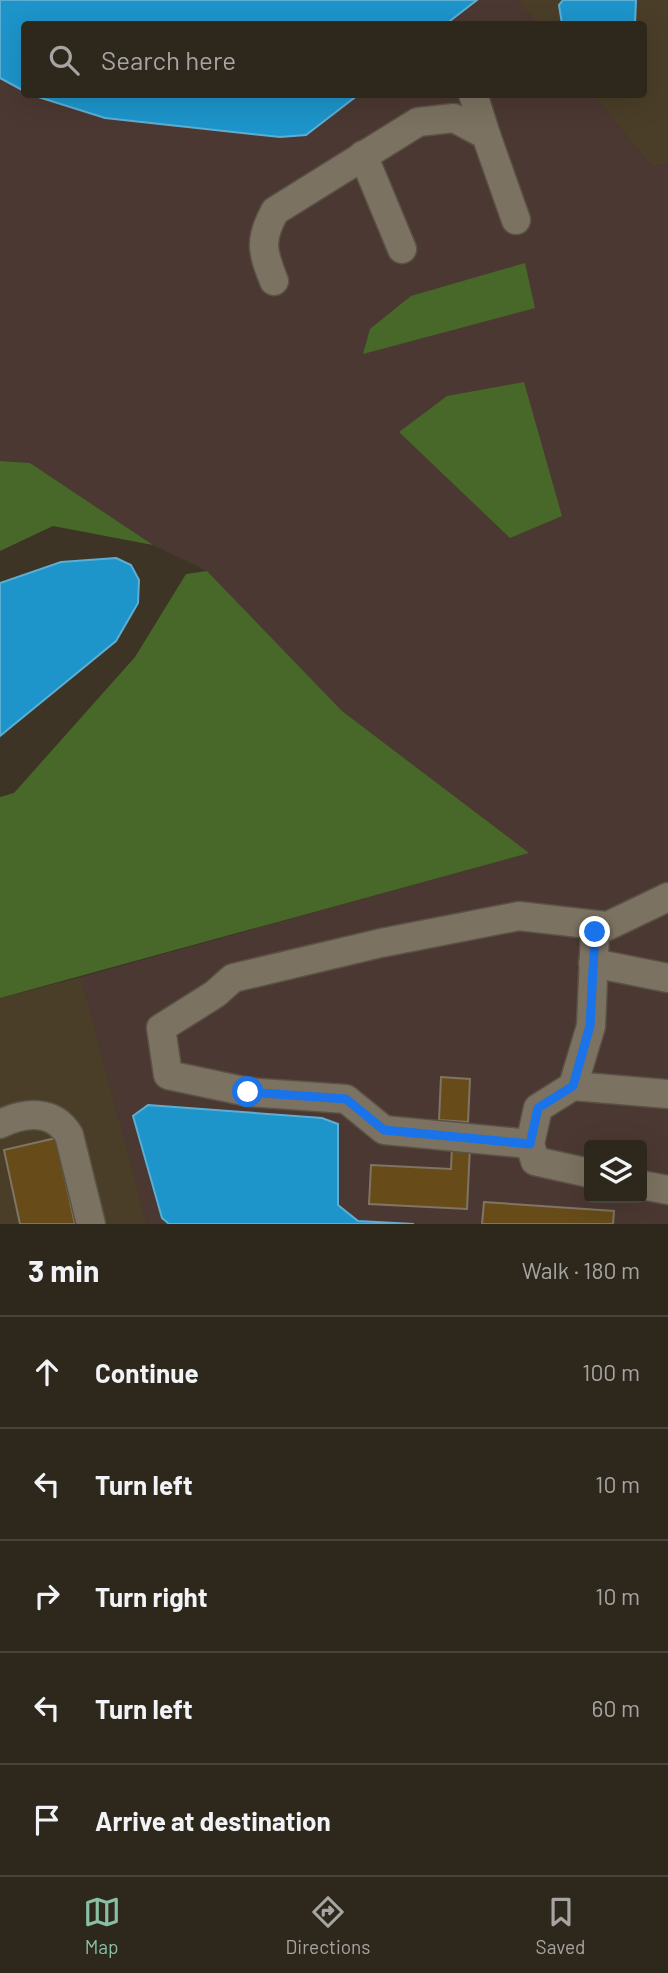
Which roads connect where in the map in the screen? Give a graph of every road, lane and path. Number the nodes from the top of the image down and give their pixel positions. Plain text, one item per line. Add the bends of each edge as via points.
1 (475, 98) edge
2 (485, 135) junction
3 (363, 155) junction
4 (516, 220) dead end
5 (402, 249) dead end
6 (274, 281) dead end
7 (668, 897) edge
8 (606, 926) junction
9 (593, 963) junction
10 (668, 978) edge
11 (573, 1086) junction
12 (668, 1094) edge
13 (0, 1124) edge
14 (530, 1144) junction
15 (584, 1172) edge
16 (647, 1186) edge
17 (668, 1190) edge
18 (91, 1224) edge

1 - 2 lane
2 - 3 lane via 454,118 418,122
2 - 4 lane
3 - 5 lane
3 - 6 lane via 275,211 262,234
7 - 8 lane
8 - 9 lane via 595,932
8 - 14 lane via 519,916 381,943 233,978 161,1028 168,1075 248,1092 346,1099 384,1130
9 - 10 lane
9 - 11 lane via 590,1026
11 - 12 lane
11 - 14 lane via 538,1108
13 - 18 lane via 38,1114 62,1123
14 - 15 lane via 535,1161
16 - 17 lane

